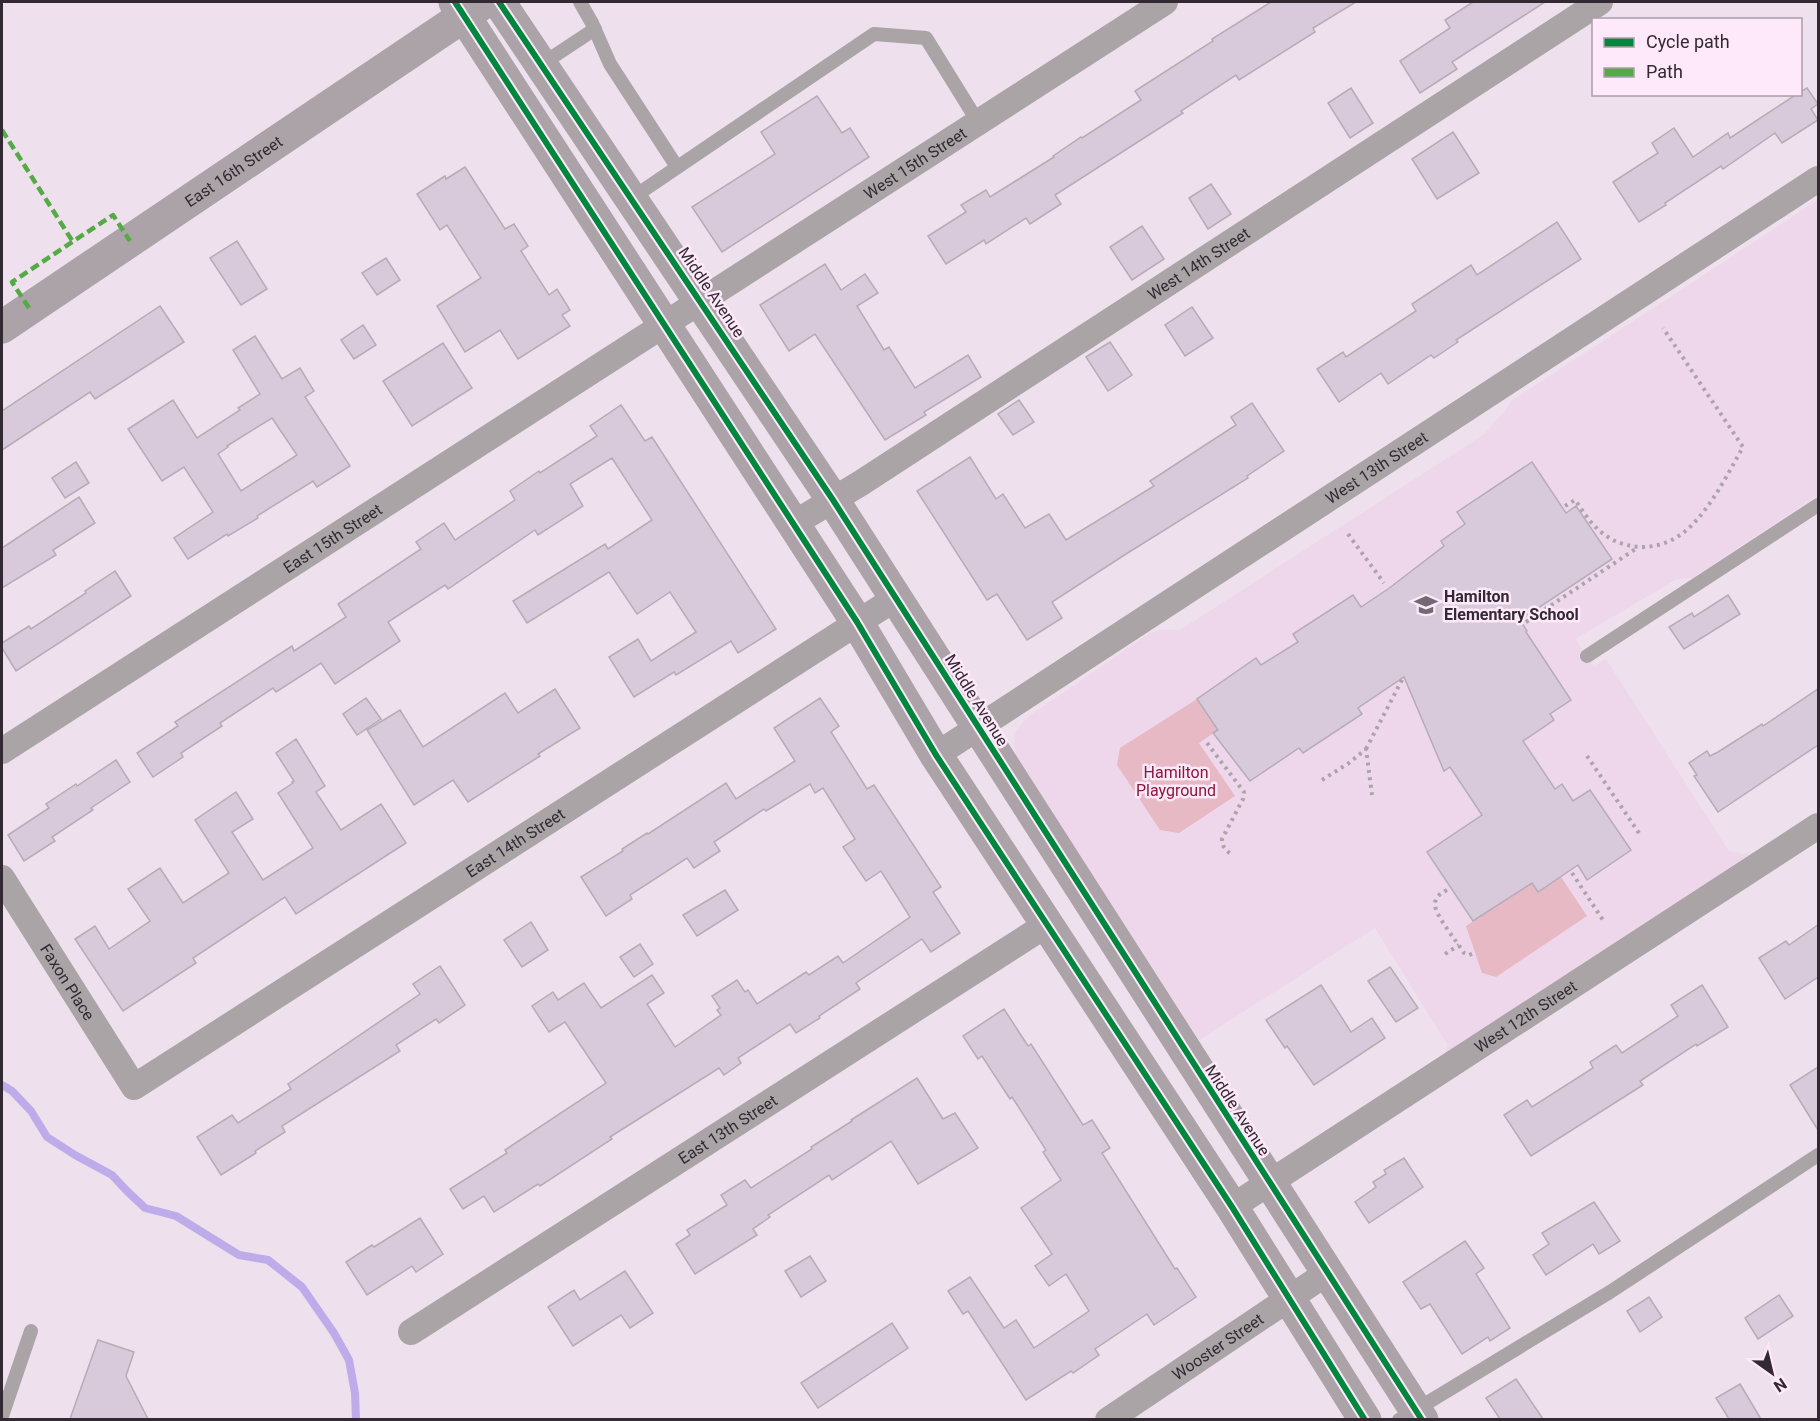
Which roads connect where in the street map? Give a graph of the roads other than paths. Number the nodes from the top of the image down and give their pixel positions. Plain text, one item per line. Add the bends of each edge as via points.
1 (499, 2) edge
2 (580, 2) edge
3 (1165, 2) edge
4 (1600, 2) edge
5 (468, 6) edge
6 (595, 29) junction
7 (542, 64) junction
8 (978, 123) junction
9 (677, 167) junction
10 (1818, 180) edge
11 (632, 198) junction
12 (701, 301) junction
13 (664, 325) junction
14 (2, 327) edge
15 (833, 500) junction
16 (1818, 504) edge
17 (793, 524) junction
18 (896, 598) junction
19 (857, 622) junction
20 (1587, 656) dead end
21 (978, 727) junction
22 (2, 751) edge
23 (936, 755) junction
24 (1818, 826) edge
25 (2, 878) edge
26 (1046, 925) junction
27 (134, 1087) joint
28 (1818, 1155) edge
29 (1269, 1183) junction
30 (1232, 1207) junction
31 (1328, 1273) junction
32 (1289, 1299) junction
33 (31, 1331) dead end
34 (411, 1332) dead end
35 (2, 1416) edge
36 (1412, 1416) edge
37 (1108, 1419) edge
38 (1365, 1419) edge

1 - 7 main road, Middle Avenue
2 - 6 lane
3 - 8 street, West 15th Street
4 - 15 street, West 14th Street
5 - 13 main road
5 - 14 main road, East 16th Street
6 - 7 lane
6 - 9 lane via 610,64
7 - 11 main road, Middle Avenue
8 - 9 lane via 926,38 874,34
8 - 12 street, West 15th Street
9 - 11 lane
10 - 21 street, West 13th Street
11 - 12 main road, Middle Avenue
12 - 13 street, West 15th Street
12 - 15 main road, Middle Avenue
13 - 17 main road
13 - 22 street, East 15th Street
15 - 17 street, West 14th Street
15 - 18 main road, Middle Avenue
16 - 20 lane
17 - 19 main road
18 - 19 street, East 14th Street
18 - 21 main road, Middle Avenue
19 - 23 main road
19 - 27 street, East 14th Street
21 - 23 street, West 13th Street
21 - 29 main road, Middle Avenue
23 - 26 main road
24 - 29 street, West 12th Street
25 - 27 street, Faxon Place
26 - 30 main road
26 - 34 street, East 13th Street
28 - 36 lane
29 - 30 street, West 12th Street
29 - 31 main road, Middle Avenue
30 - 32 main road
31 - 32 street, Wooster Street
31 - 36 main road, Middle Avenue
32 - 37 street, Wooster Street
32 - 38 main road
33 - 35 lane

